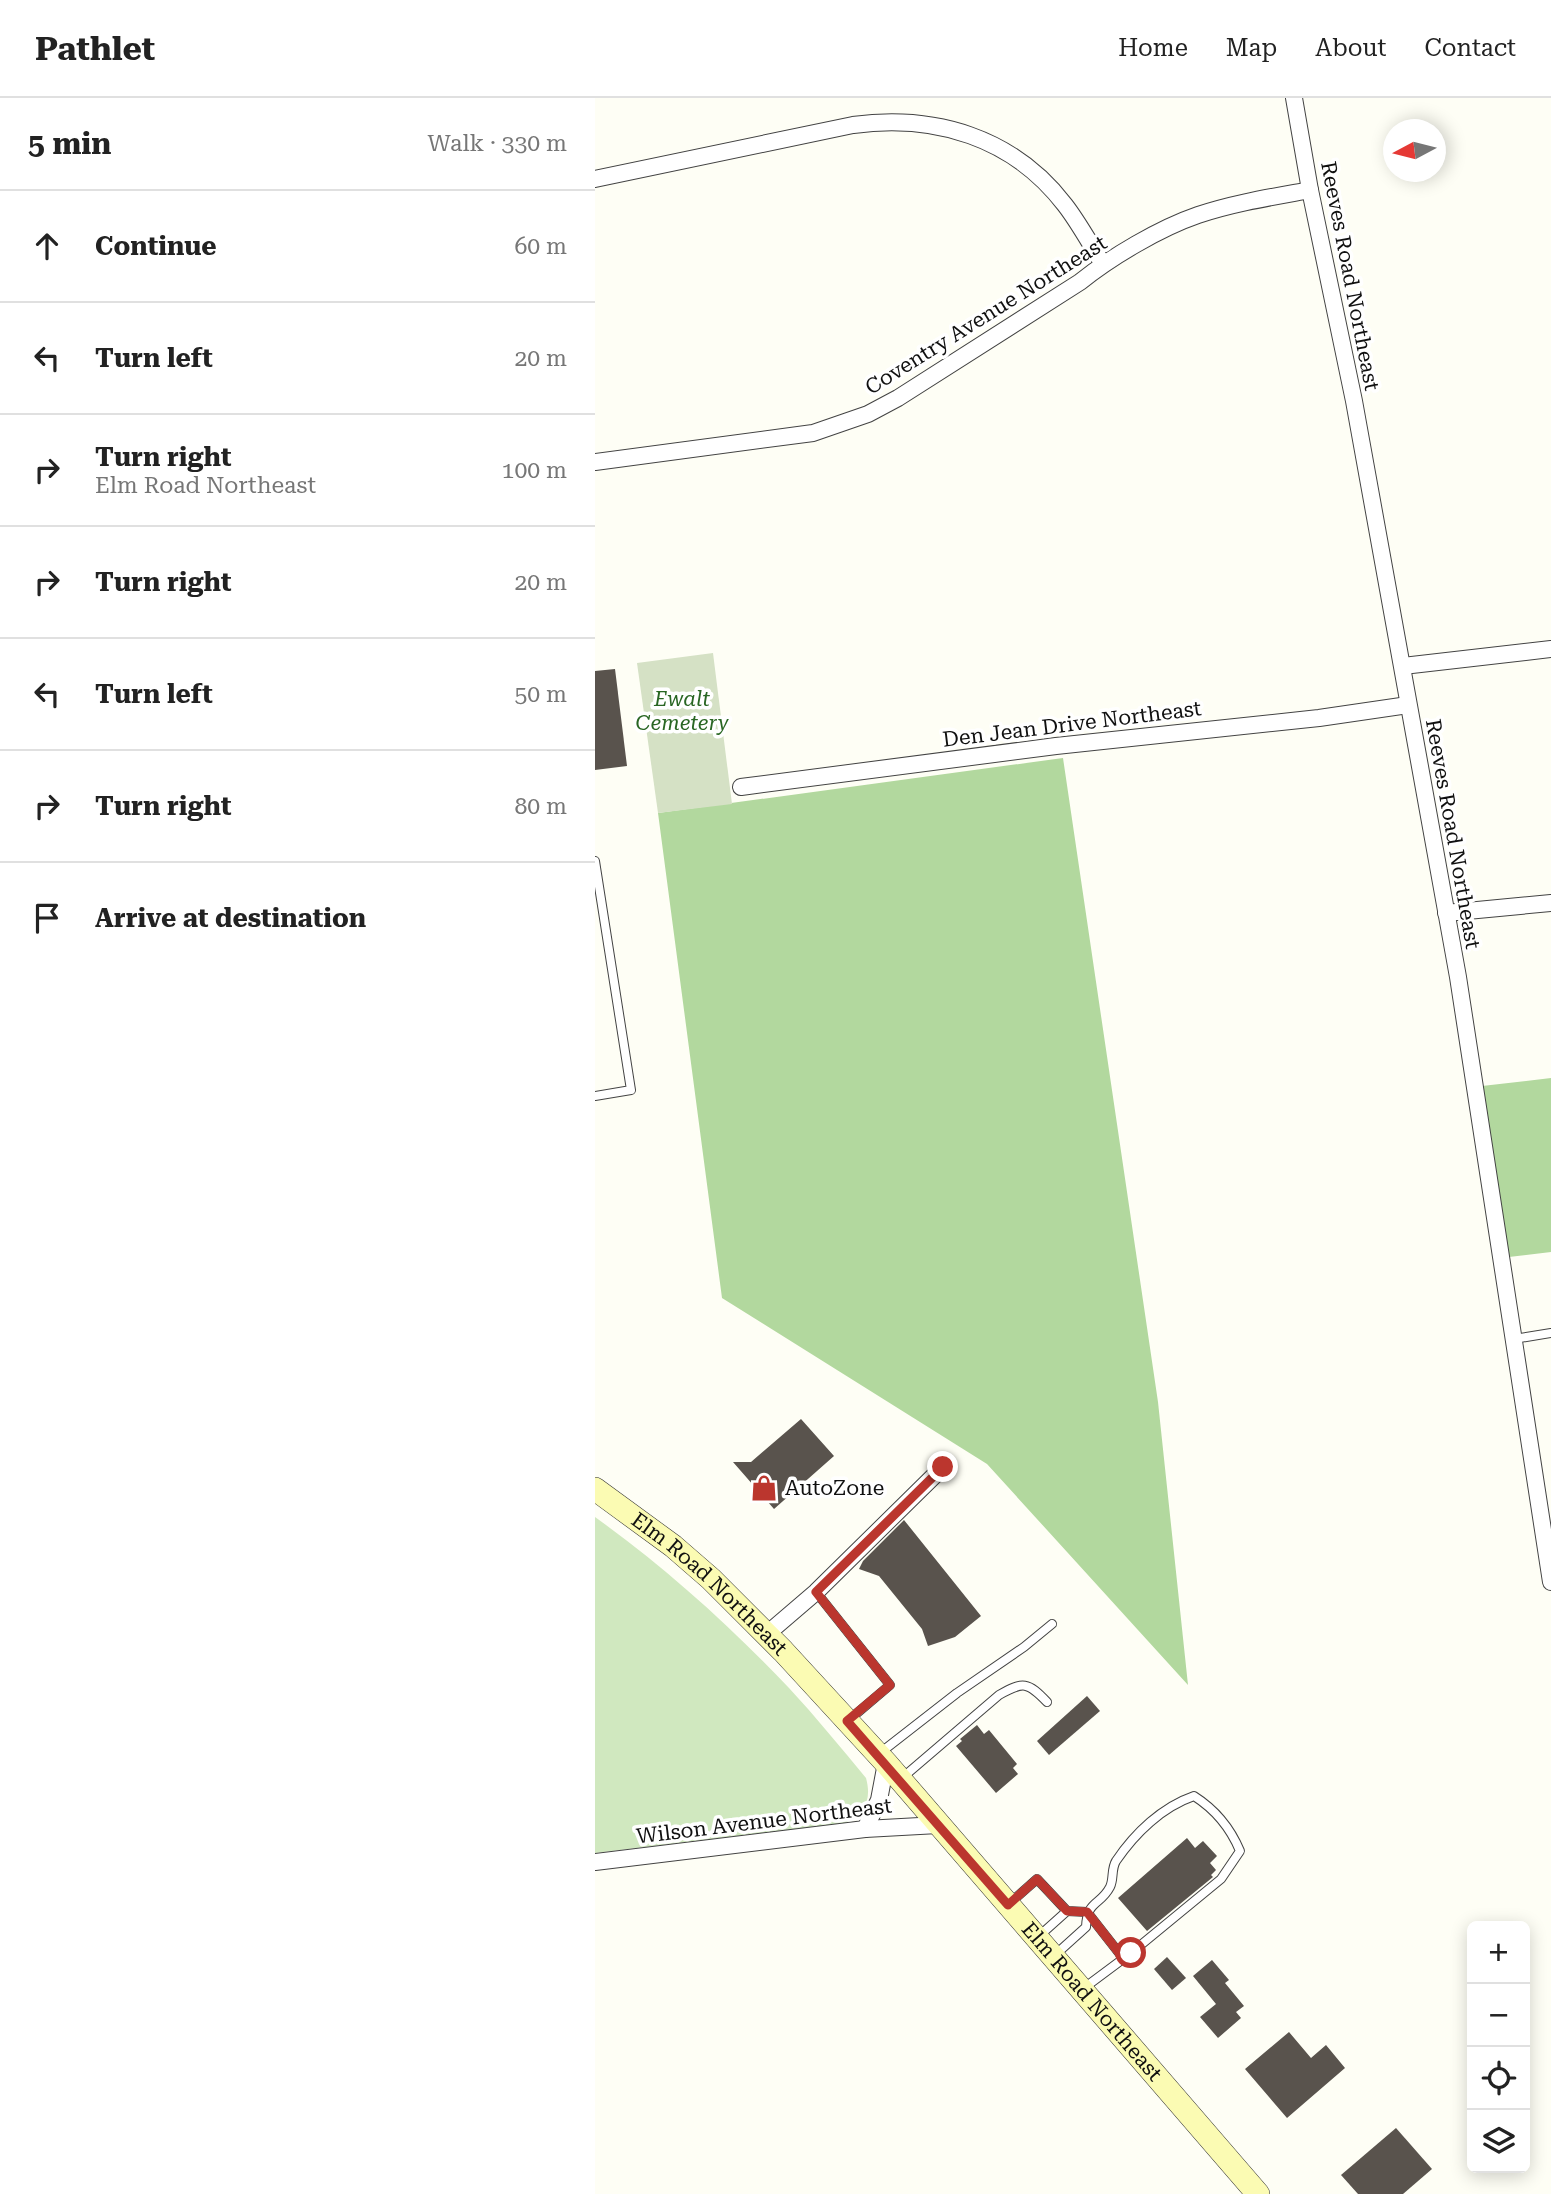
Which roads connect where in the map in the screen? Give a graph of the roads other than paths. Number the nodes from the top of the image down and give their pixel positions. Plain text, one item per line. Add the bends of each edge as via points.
1 (1294, 98) edge
2 (595, 179) edge
3 (1310, 190) junction
4 (1103, 264) junction
5 (595, 462) edge
6 (1551, 649) edge
7 (1403, 666) junction
8 (1408, 705) junction
9 (741, 787) dead end
10 (595, 861) edge
11 (1551, 903) edge
12 (1447, 913) junction
13 (595, 1096) edge
14 (1551, 1333) edge
15 (1514, 1339) junction
16 (943, 1467) dead end
17 (595, 1489) edge
18 (1551, 1582) edge
19 (816, 1592) junction
20 (1052, 1624) dead end
21 (767, 1633) junction
22 (1047, 1702) dead end
23 (847, 1721) junction
24 (888, 1766) junction
25 (938, 1825) junction
26 (865, 1829) junction
27 (595, 1862) edge
28 (1008, 1905) junction
29 (1067, 1911) junction
30 (1087, 1912) junction
31 (1036, 1938) junction
32 (1053, 1957) junction
33 (1123, 1958) junction
34 (1081, 1990) junction
35 (1256, 2193) edge

1 - 3 street, Reeves Road Northeast
2 - 4 street via 853,125 880,121 938,125 981,139 1043,180
3 - 4 street, Coventry Avenue Northeast via 1196,216
3 - 7 street, Reeves Road Northeast
4 - 5 street, Coventry Avenue Northeast via 898,398 848,422 792,437
6 - 7 street
7 - 8 street, Reeves Road Northeast
8 - 9 street, Den Jean Drive Northeast
8 - 12 street, Reeves Road Northeast
10 - 13 lane via 631,1090
11 - 12 street
12 - 15 street, Reeves Road Northeast
14 - 15 lane
15 - 18 street, Reeves Road Northeast
16 - 19 street
17 - 21 main road, Elm Road Northeast via 673,1546
19 - 21 street
19 - 23 lane via 890,1685
20 - 24 lane via 957,1693
21 - 23 main road, Elm Road Northeast
22 - 24 lane via 1033,1687 1011,1688
23 - 24 main road, Elm Road Northeast
24 - 25 main road, Elm Road Northeast
24 - 26 street
25 - 26 street, Wilson Avenue Northeast
25 - 28 main road, Elm Road Northeast
26 - 27 street, Wilson Avenue Northeast
28 - 29 lane via 1037,1879
28 - 31 main road, Elm Road Northeast
29 - 30 lane
29 - 31 lane
30 - 32 lane via 1086,1927
30 - 33 lane
30 - 33 lane via 1110,1887 1114,1863 1150,1821 1179,1801 1194,1796 1231,1830 1240,1850 1221,1879
31 - 32 main road, Elm Road Northeast
32 - 34 main road, Elm Road Northeast
33 - 34 lane
34 - 35 main road, Elm Road Northeast

